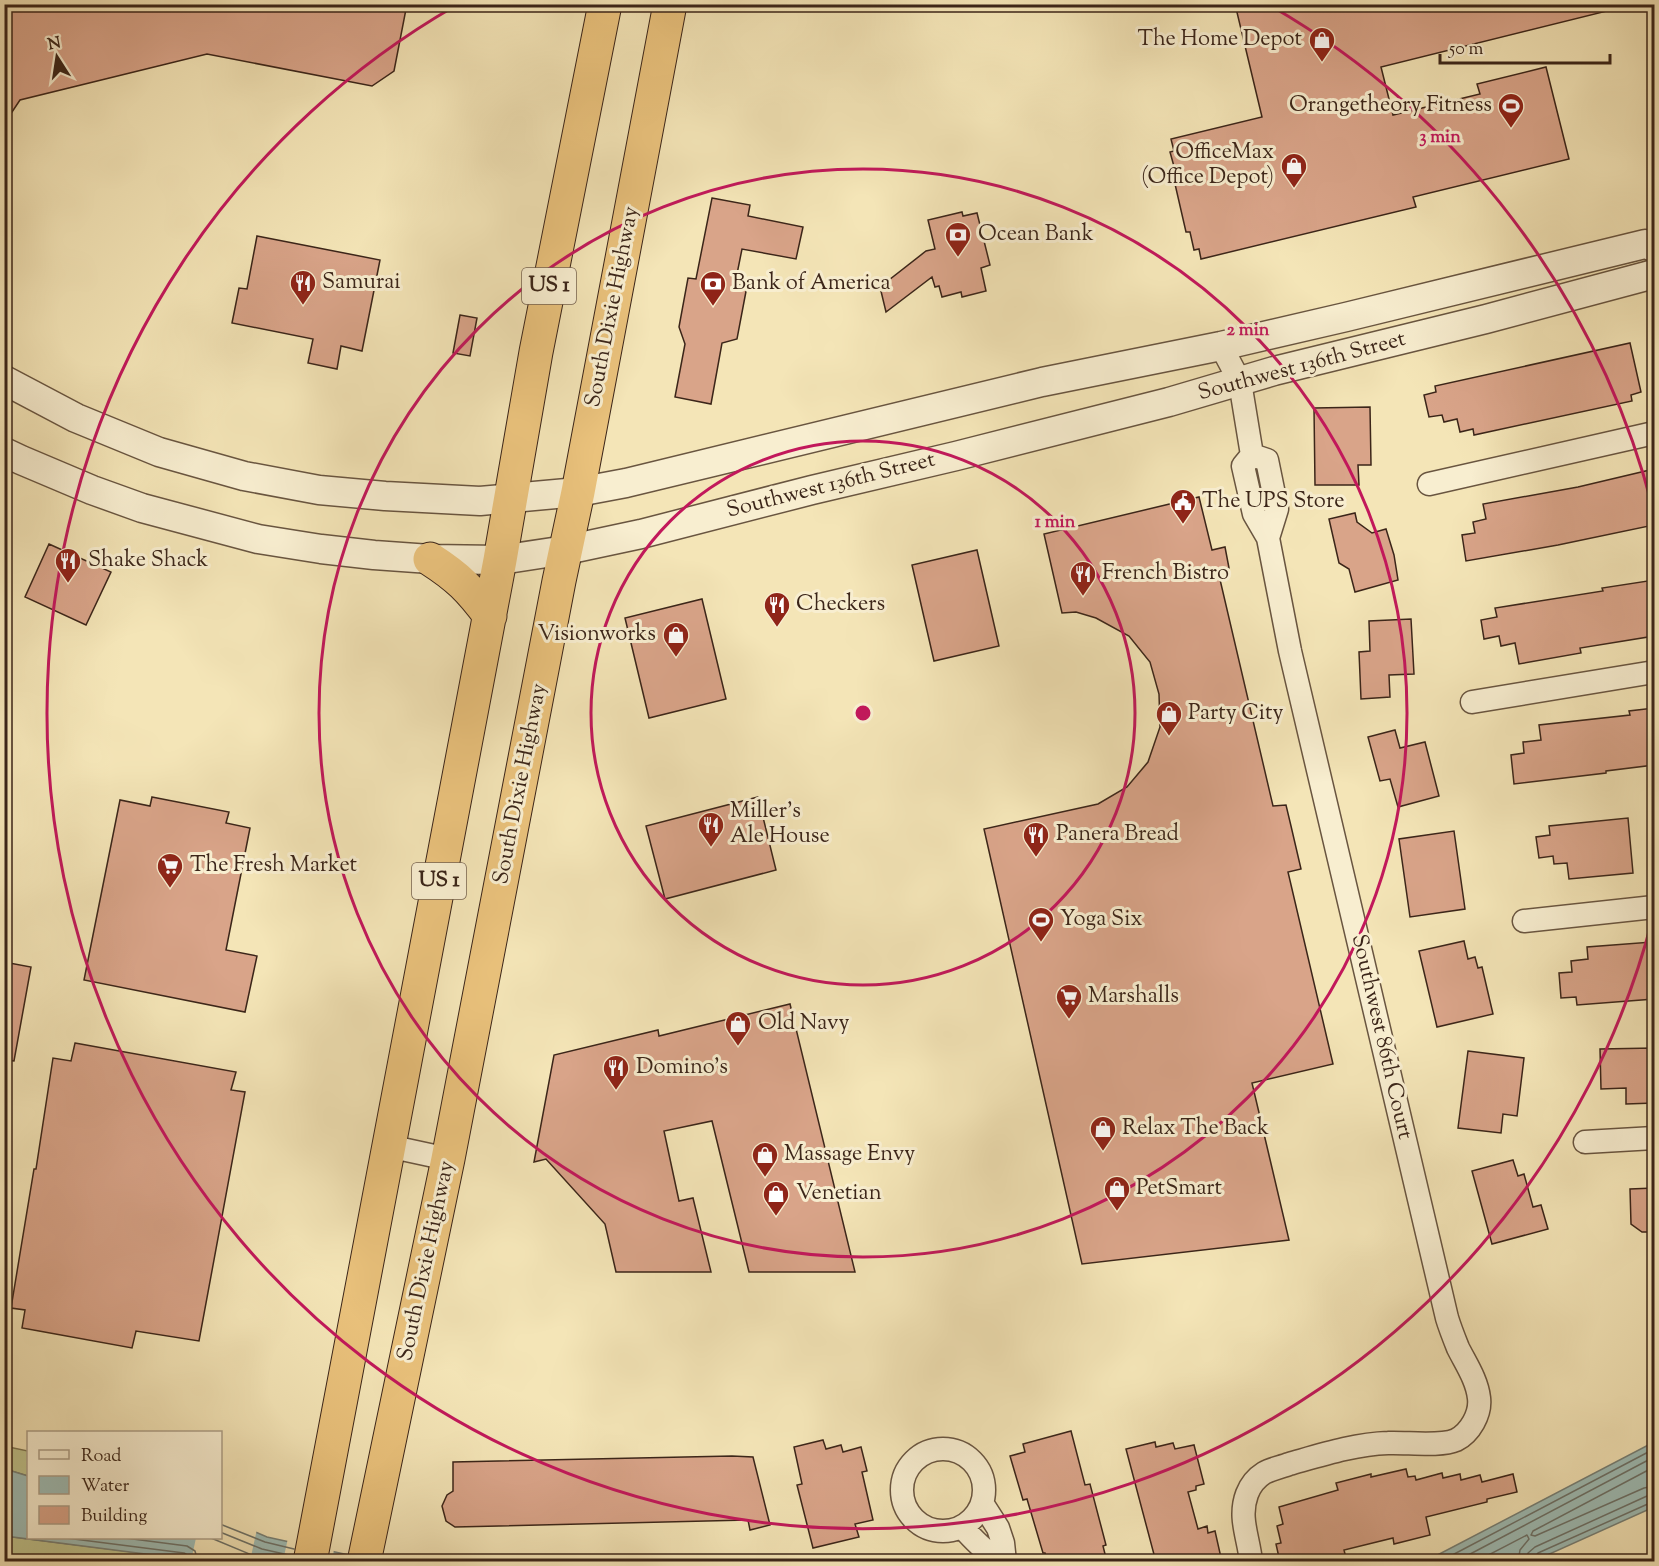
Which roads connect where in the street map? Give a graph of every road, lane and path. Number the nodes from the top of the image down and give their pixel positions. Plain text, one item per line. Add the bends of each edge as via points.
1 (605, 4) edge
2 (670, 4) edge
3 (1654, 247) edge
4 (1654, 274) edge
5 (1221, 346) junction
6 (4, 380) edge
7 (1240, 382) junction
8 (1654, 433) edge
9 (4, 452) edge
10 (1429, 484) dead end
11 (578, 492) junction
12 (510, 499) junction
13 (566, 550) junction
14 (430, 559) junction
15 (500, 560) junction
16 (490, 616) junction
17 (1654, 672) edge
18 (1472, 702) dead end
19 (1654, 907) edge
20 (1524, 921) dead end
21 (1654, 1138) edge
22 (1585, 1142) dead end
23 (388, 1146) junction
24 (448, 1159) junction
25 (982, 1503) junction
26 (962, 1527) junction
27 (313, 1547) edge
28 (366, 1553) edge
29 (1005, 1561) edge
30 (1251, 1562) edge

1 - 12 highway, US 1
2 - 11 highway, South Dixie Highway / US 1
3 - 5 street, Southwest 136th Street via 1645,244
4 - 7 street, Southwest 136th Street
5 - 7 street
5 - 11 street, Southwest 136th Street via 1042,382
6 - 12 street, Southwest 136th Street via 76,418 150,448 244,476 368,495
7 - 13 street, Southwest 136th Street via 956,456
7 - 30 street, Southwest 86th Court via 1252,455 1267,460 1277,509 1268,538 1290,651 1447,1318 1479,1399 1472,1426 1456,1440 1365,1445 1265,1472 1253,1483 1244,1505 1243,1524
8 - 10 street
9 - 14 street, Southwest 136th Street via 142,508 247,536 321,549
11 - 12 street, Southwest 136th Street
11 - 13 highway, South Dixie Highway / US 1
12 - 15 highway, US 1
13 - 15 street, Southwest 136th Street
13 - 24 highway, South Dixie Highway / US 1
14 - 15 street, Southwest 136th Street
14 - 16 highway via 467,587
15 - 16 highway, US 1
16 - 23 highway, US 1
17 - 18 street
19 - 20 street
21 - 22 street
23 - 24 street
23 - 27 highway, US 1
24 - 28 highway, South Dixie Highway / US 1
25 - 26 street
25 - 26 street via 982,1476 964,1455 937,1450 912,1463 903,1489 904,1503 911,1515 934,1530
25 - 29 street via 998,1528
26 - 29 street via 979,1545

